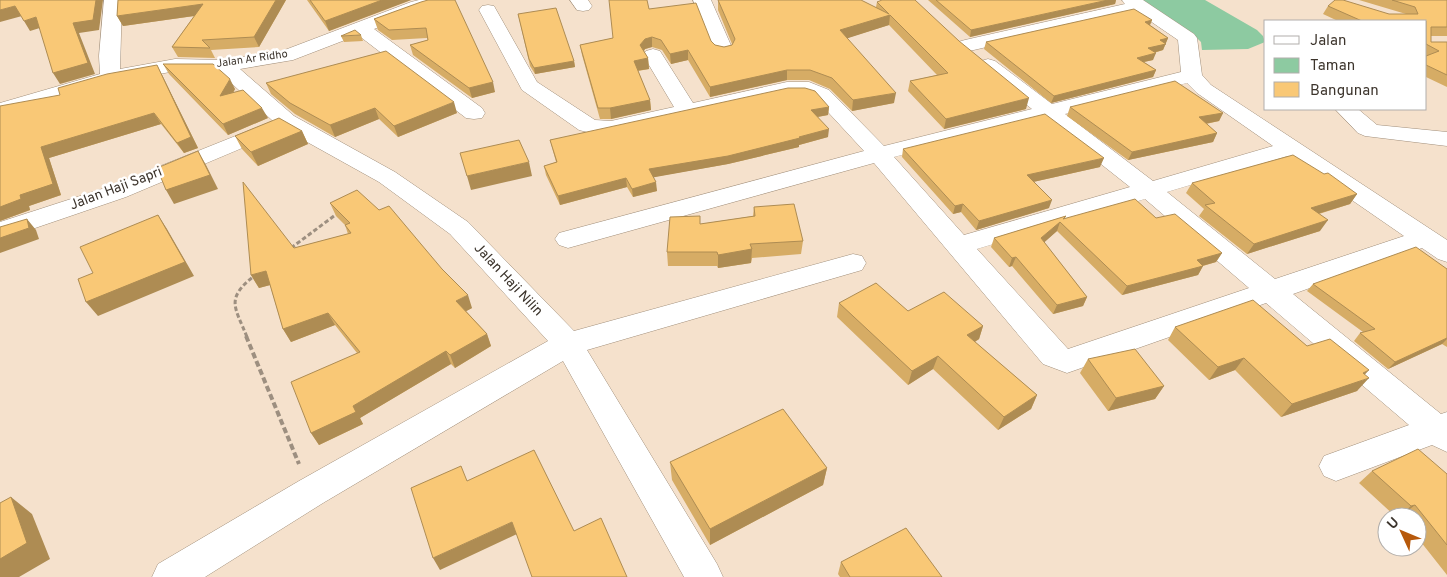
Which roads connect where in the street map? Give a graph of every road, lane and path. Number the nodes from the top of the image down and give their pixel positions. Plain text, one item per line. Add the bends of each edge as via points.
1 (113, 0) edge
2 (441, 0) edge
3 (702, 0) edge
4 (1135, 3) edge
5 (488, 10) dead end
6 (361, 28) junction
7 (723, 50) edge
8 (653, 55) dead end
9 (224, 66) junction
10 (1192, 76) junction
11 (110, 77) junction
12 (0, 110) edge
13 (687, 110) junction
14 (1347, 110) edge
15 (1045, 111) junction
16 (474, 113) dead end
17 (286, 121) junction
18 (1445, 141) edge
19 (1291, 148) junction
20 (879, 154) junction
21 (1149, 190) junction
22 (339, 212) edge
23 (0, 231) edge
24 (1425, 238) junction
25 (568, 239) dead end
26 (958, 246) junction
27 (285, 253) edge
28 (1447, 253) edge
29 (853, 263) dead end
30 (262, 270) edge
31 (1272, 291) junction
32 (568, 344) junction
33 (1444, 431) edge
34 (1336, 466) dead end
35 (310, 492) junction
36 (171, 577) edge
37 (704, 577) edge

1 - 11 street
2 - 6 street, Jalan Ar Ridho
3 - 7 street
4 - 10 street via 1187,38
4 - 15 street via 958,40
5 - 13 street via 529,86 588,124 610,128
6 - 9 street, Jalan Ar Ridho via 286,56
6 - 16 street
8 - 13 street
9 - 11 street, Jalan Ar Ridho via 175,65
9 - 17 street, Jalan Haji Nilin
10 - 15 street
10 - 19 street via 1204,89
11 - 12 street, Jalan Ar Ridho
13 - 20 street via 787,88 814,89
14 - 18 street via 1372,131
15 - 20 street
15 - 21 street
17 - 23 street, Jalan Haji Sapri via 117,192
17 - 32 street, Jalan Haji Nilin via 387,177 459,228
19 - 21 street
19 - 24 street
20 - 25 street
20 - 26 street
21 - 26 street
21 - 31 street
22 - 27 path
24 - 28 street
24 - 31 street
26 - 31 street via 1054,356 1067,361
29 - 32 street
30 - 35 path via 242,286 235,296 234,306
31 - 33 street
32 - 35 street
32 - 37 street, Jalan Haji Nilin
33 - 34 street
35 - 36 street

